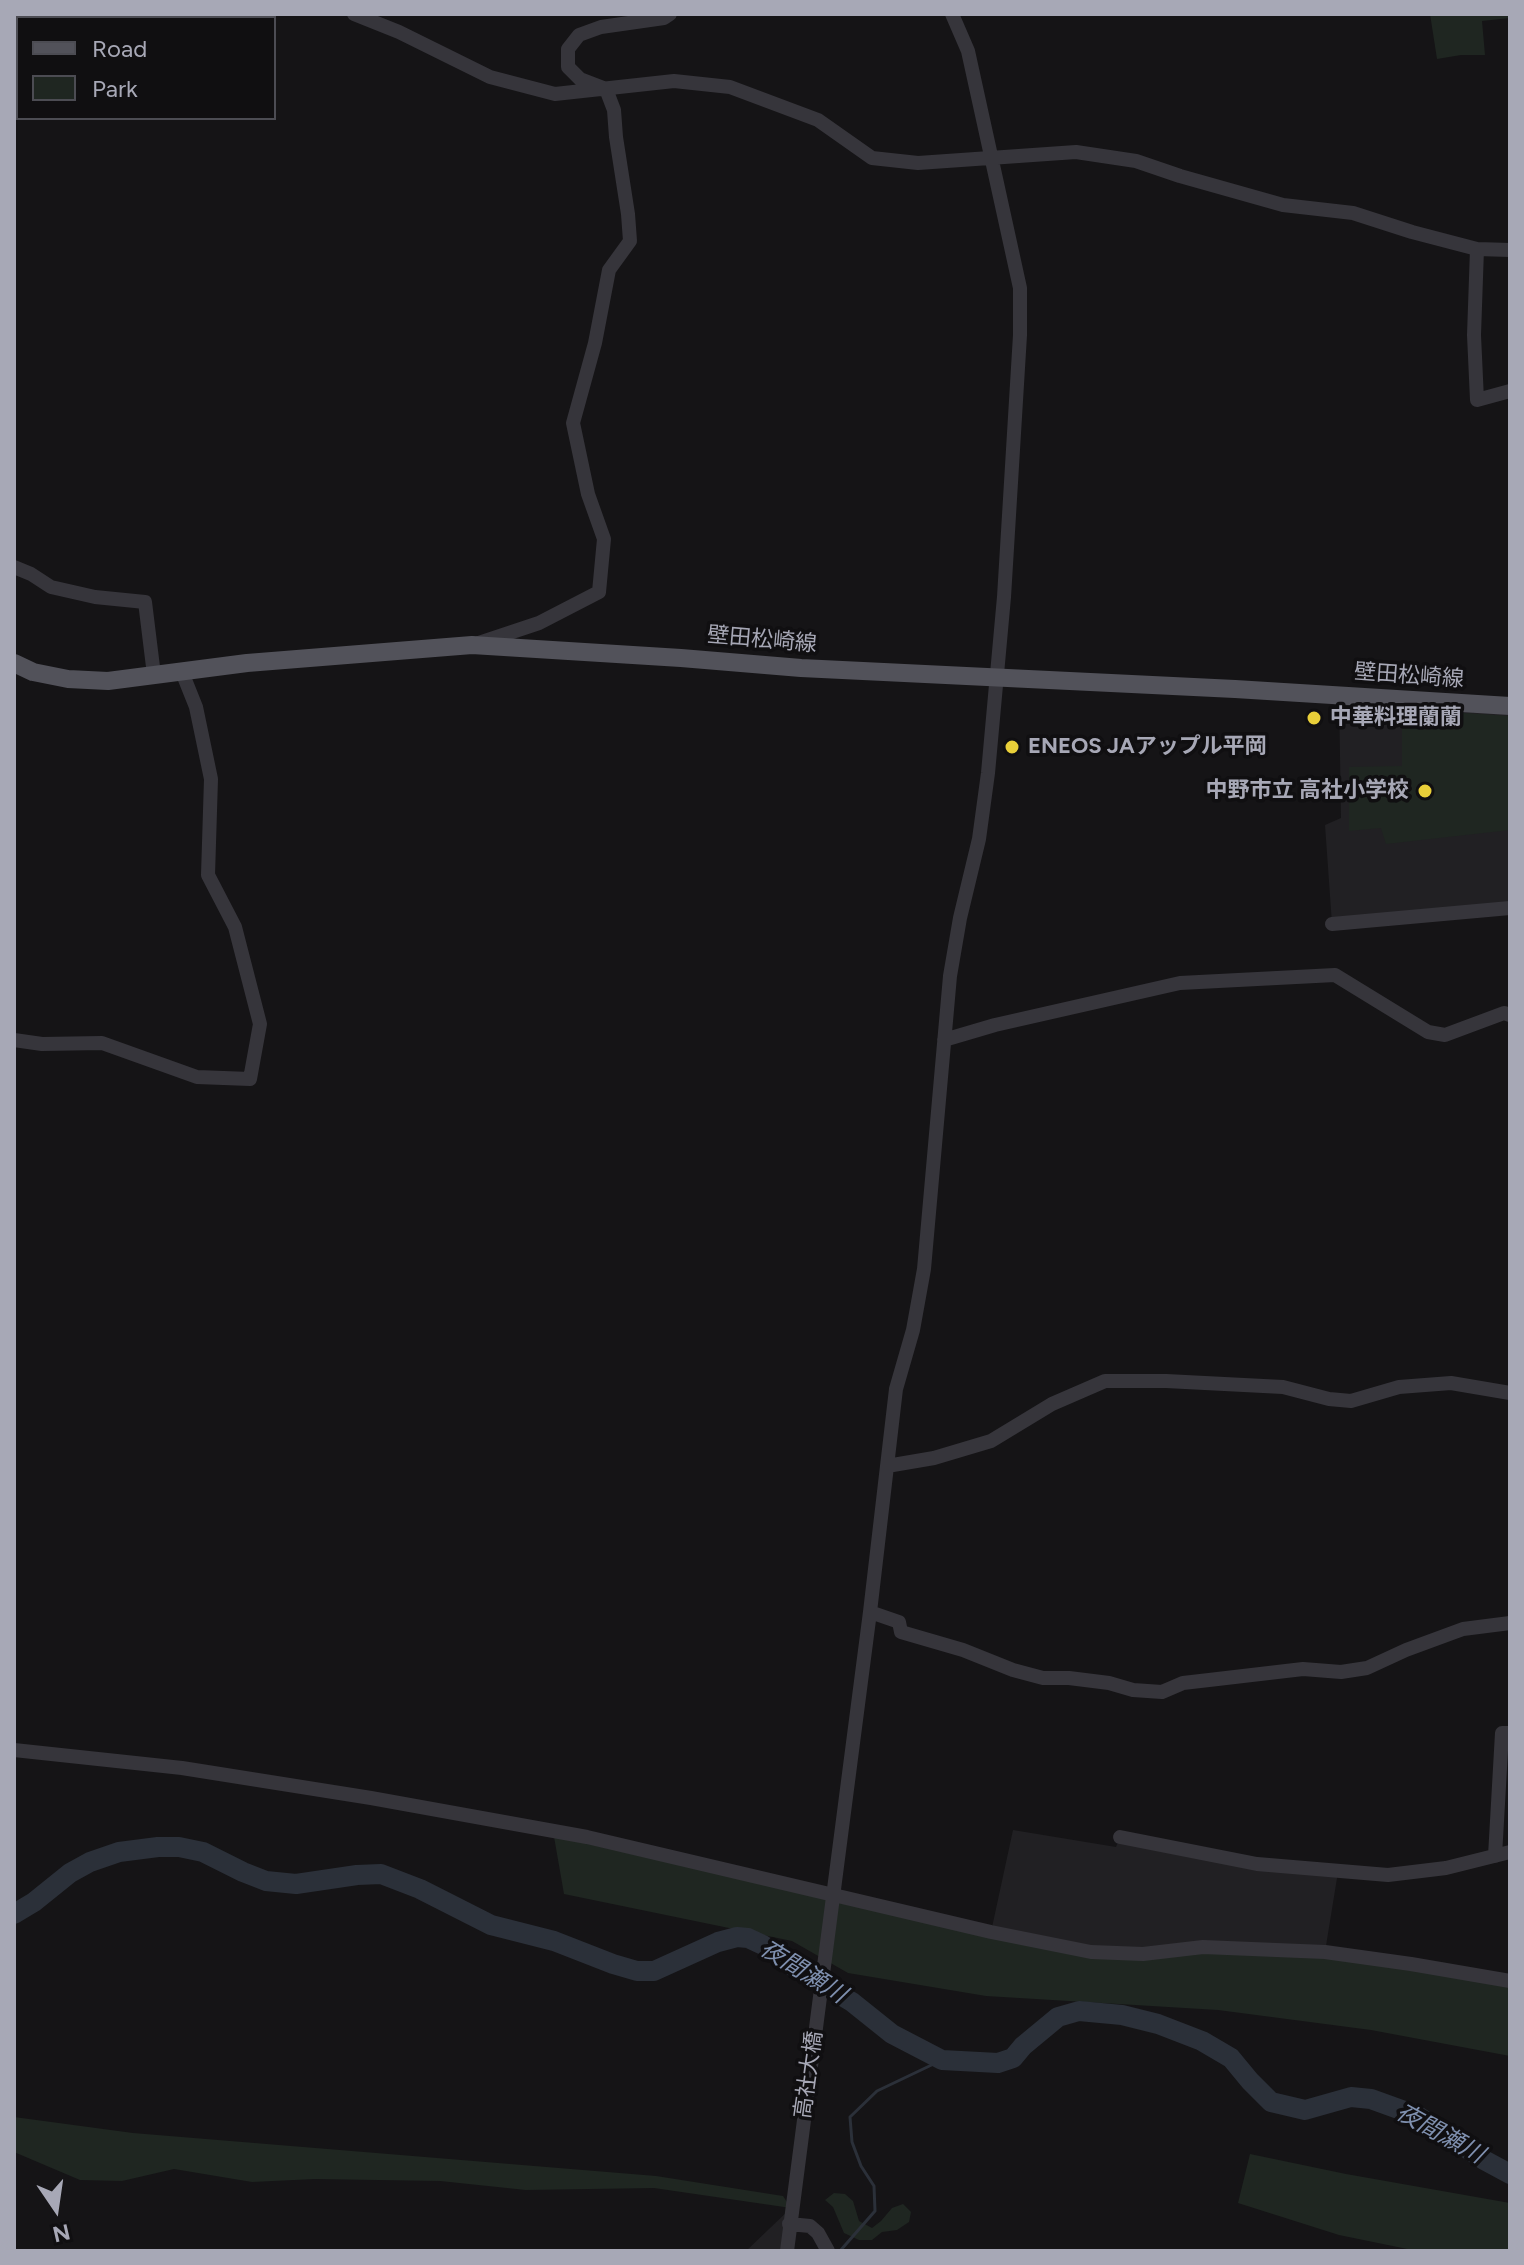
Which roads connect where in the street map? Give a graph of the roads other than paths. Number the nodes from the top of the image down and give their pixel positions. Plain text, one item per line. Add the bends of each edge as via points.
1 (354, 14) edge
2 (670, 14) edge
3 (952, 14) edge
4 (606, 89) junction
5 (992, 158) junction
6 (1477, 249) junction
7 (1510, 250) edge
8 (1510, 391) edge
9 (14, 567) edge
10 (472, 645) junction
11 (14, 663) edge
12 (182, 672) junction
13 (154, 675) junction
14 (998, 678) junction
15 (1510, 706) edge
16 (1510, 908) edge
17 (1332, 924) dead end
18 (1510, 1015) edge
19 (14, 1040) edge
20 (944, 1040) junction
21 (1510, 1393) edge
22 (887, 1466) junction
23 (870, 1612) junction
24 (1510, 1623) edge
25 (1510, 1733) edge
26 (14, 1750) edge
27 (1120, 1837) dead end
28 (1510, 1852) edge
29 (1495, 1856) junction
30 (834, 1893) junction
31 (1510, 1981) edge
32 (790, 2216) junction
33 (787, 2251) edge
34 (828, 2251) edge

1 - 4 street via 490,77 555,94
2 - 4 street via 579,35 568,49 568,67 580,79
3 - 5 street, 高社大橋 via 968,51
4 - 5 street via 674,81 730,87 818,120 872,158 918,163
4 - 10 street via 614,110 630,241 609,270 573,423 604,539 599,592 539,623
5 - 6 street via 1076,152 1136,161 1283,205 1353,213
5 - 14 street, 高社大橋 via 1020,288
6 - 7 street
6 - 8 street via 1477,400
9 - 13 street via 51,587 145,602
10 - 12 main road, 壁田松崎線
10 - 14 main road, 壁田松崎線
11 - 13 main road, 壁田松崎線 via 68,679
12 - 13 main road, 壁田松崎線
12 - 19 street via 196,707 211,779 208,875 235,927 260,1024 250,1079 197,1077 102,1043
14 - 15 main road, 壁田松崎線
14 - 20 street, 高社大橋 via 979,839 957,932
16 - 17 street
18 - 20 street via 1445,1035 1428,1032 1335,975 1180,983
20 - 22 street, 高社大橋 via 924,1269 896,1389
21 - 22 street via 1451,1383 1399,1387 1351,1401 1283,1387 1105,1381 1052,1404 991,1441
22 - 23 street, 高社大橋
23 - 24 street via 899,1622 901,1632 1013,1670 1162,1692 1183,1683 1303,1669 1367,1668 1463,1629
23 - 30 street, 高社大橋
25 - 29 street via 1502,1733
26 - 30 street via 182,1768 386,1801 587,1837
27 - 29 street via 1257,1864 1388,1875
28 - 29 street
30 - 31 street via 1091,1952 1143,1954 1203,1947 1325,1952
30 - 32 street, 高社大橋
32 - 33 street, 高社大橋
32 - 34 street via 818,2233

